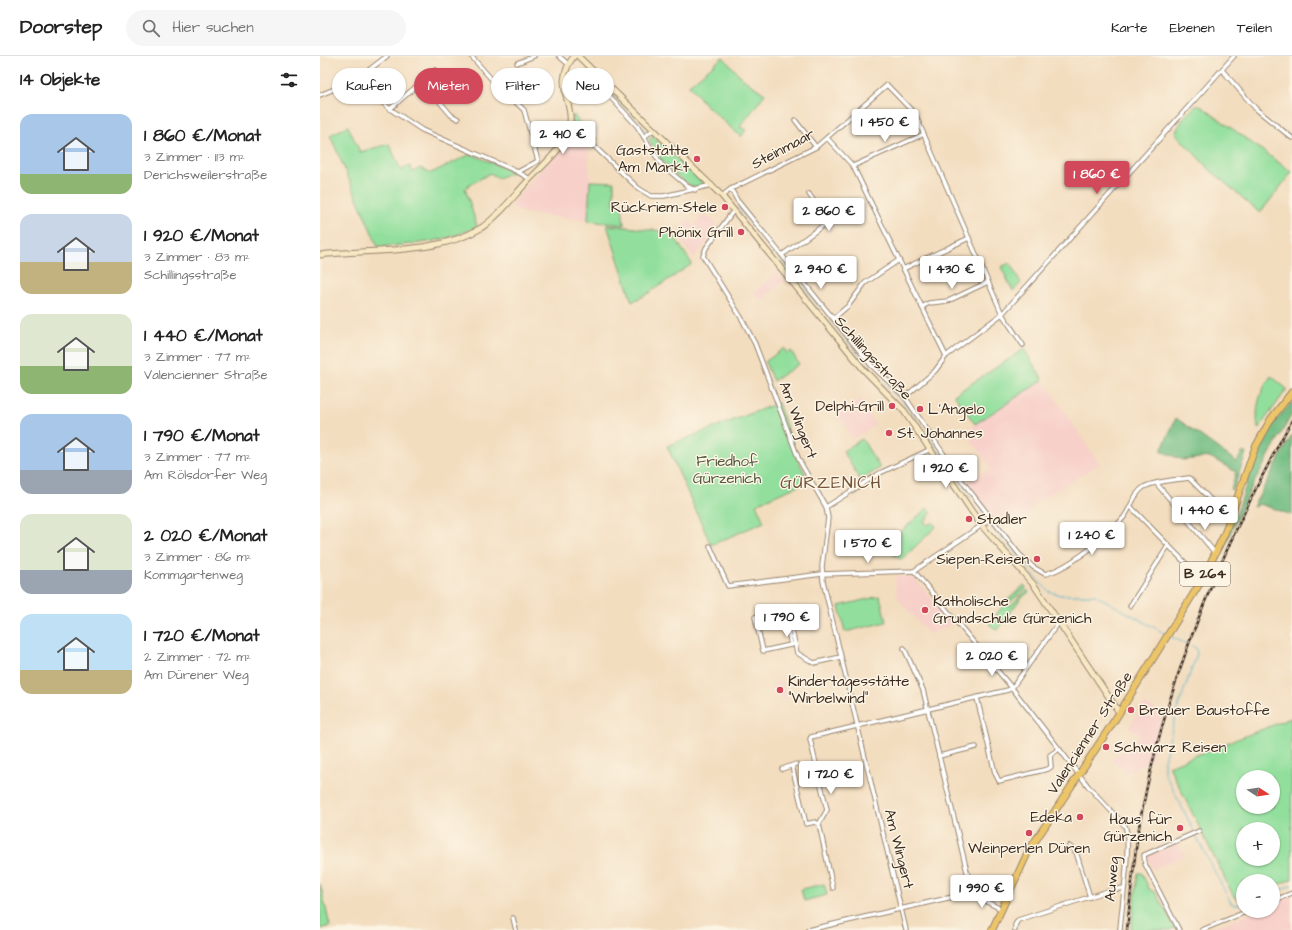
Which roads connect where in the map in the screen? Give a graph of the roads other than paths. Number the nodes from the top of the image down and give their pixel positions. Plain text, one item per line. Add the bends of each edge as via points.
1 (387, 56) edge
2 (471, 56) edge
3 (534, 56) edge
4 (559, 56) edge
5 (574, 56) edge
6 (578, 56) edge
7 (1234, 56) edge
8 (517, 63) dead end
9 (568, 64) junction
10 (372, 68) edge
11 (590, 68) edge
12 (1222, 70) junction
13 (414, 88) edge
14 (332, 90) edge
15 (614, 92) edge
16 (320, 95) edge
17 (614, 100) edge
18 (384, 104) edge
19 (442, 104) edge
20 (390, 109) junction
21 (458, 119) dead end
22 (795, 120) dead end
23 (581, 126) dead end
24 (653, 130) junction
25 (924, 134) junction
26 (566, 137) junction
27 (644, 137) junction
28 (827, 138) junction
29 (1292, 138) edge
30 (594, 146) junction
31 (816, 147) junction
32 (853, 166) junction
33 (518, 172) junction
34 (530, 179) junction
35 (712, 186) junction
36 (731, 189) junction
37 (696, 190) junction
38 (809, 194) dead end
39 (722, 196) junction
40 (734, 210) junction
41 (969, 238) junction
42 (320, 255) edge
43 (782, 255) junction
44 (899, 260) junction
45 (903, 269) junction
46 (988, 282) junction
47 (922, 307) junction
48 (1002, 314) junction
49 (834, 318) junction
50 (1023, 345) dead end
51 (946, 356) junction
52 (1292, 392) edge
53 (905, 397) junction
54 (931, 449) junction
55 (1157, 484) junction
56 (826, 507) junction
57 (1131, 507) junction
58 (1231, 514) junction
59 (991, 519) junction
60 (981, 525) junction
61 (710, 546) dead end
62 (1168, 546) junction
63 (1216, 554) junction
64 (914, 571) junction
65 (822, 574) junction
66 (1202, 580) junction
67 (1130, 606) dead end
68 (1059, 622) junction
69 (793, 645) junction
70 (904, 648) dead end
71 (841, 657) junction
72 (1012, 688) junction
73 (977, 698) junction
74 (928, 709) junction
75 (1119, 712) junction
76 (858, 726) junction
77 (976, 747) dead end
78 (1059, 748) junction
79 (939, 756) junction
80 (796, 764) dead end
81 (792, 766) junction
82 (782, 769) dead end
83 (1080, 774) junction
84 (819, 824) junction
85 (1198, 832) dead end
86 (1069, 846) dead end
87 (833, 888) dead end
88 (1124, 888) junction
89 (970, 892) junction
90 (1292, 893) edge
91 (1090, 897) junction
92 (1280, 898) edge
93 (901, 908) junction
94 (1001, 909) junction
95 (1236, 916) edge
96 (513, 918) dead end
97 (516, 930) edge
98 (809, 930) edge
99 (906, 930) edge
100 (992, 930) edge
101 (1015, 930) edge
102 (1120, 930) edge
103 (1179, 930) edge
104 (1202, 930) edge

1 - 10 street
2 - 33 street via 524,110 538,161
3 - 8 street
4 - 9 street
5 - 9 main road
6 - 11 main road, Schillingsstraße
7 - 12 street
9 - 26 main road via 563,77 570,119
12 - 29 street via 1261,114
12 - 48 street
13 - 20 street
14 - 16 street
15 - 24 main road, Schillingsstraße
17 - 27 street, Schillingsstraße
18 - 20 street
19 - 21 street
20 - 33 street via 422,130
22 - 31 street
23 - 30 street via 593,140
24 - 27 street
24 - 35 main road, Schillingsstraße
25 - 28 street, Steinmaar via 912,109 887,85
25 - 32 street
25 - 41 street
26 - 30 street
26 - 34 main road
27 - 37 street, Schillingsstraße via 661,164 687,186
28 - 31 street, Steinmaar
28 - 32 street
30 - 37 street via 638,188 651,196
31 - 36 street, Steinmaar
32 - 44 street
33 - 34 street
34 - 42 main road via 496,215 472,232 444,242 414,247
35 - 37 street
35 - 39 main road, Schillingsstraße
36 - 39 street, Steinmaar
36 - 43 street, Schillingsstraße
38 - 43 street via 828,222
39 - 40 main road, Schillingsstraße
40 - 54 main road, Schillingsstraße via 864,370 904,411
40 - 56 street, Am Wingert via 703,256 755,344 799,460
41 - 45 street
41 - 46 street
43 - 49 street, Schillingsstraße
44 - 45 street
44 - 49 street via 865,283 848,306
45 - 47 street
46 - 47 street via 948,301 929,303
46 - 48 street
47 - 51 street
48 - 50 street
48 - 51 street
49 - 53 street, Schillingsstraße via 886,381
51 - 53 street via 935,371
52 - 58 main road, Valencienner Straße / B 264 via 1263,434 1248,465
53 - 59 street, Schillingsstraße
54 - 56 street via 876,475
54 - 60 main road, Schillingsstraße
55 - 57 street via 1144,488 1133,500
55 - 58 street via 1191,479 1222,511
55 - 63 street
56 - 65 street, Am Wingert via 828,518
57 - 59 street, Schillingsstraße via 1112,531 1078,557 1048,574 1038,572 1019,554
57 - 62 street
58 - 63 main road, Valencienner Straße / B 264
59 - 60 street
60 - 64 street
60 - 68 main road, Schillingsstraße via 1025,573
61 - 65 street via 728,586
62 - 66 street
62 - 67 street
63 - 66 main road, Valencienner Straße / B 264
64 - 65 street
64 - 72 street
65 - 71 street, Am Wingert
66 - 75 main road, Valencienner Straße / B 264
68 - 72 street
68 - 75 main road, Schillingsstraße
69 - 69 street via 787,608 756,616 763,651
69 - 71 street via 797,653 814,663
70 - 74 street via 921,685
71 - 76 street, Am Wingert
72 - 73 street
72 - 78 street
73 - 74 street
73 - 78 street via 995,773 1000,781 1048,769 1051,767 1050,755
74 - 76 street
74 - 79 street
75 - 83 main road, Valencienner Straße / B 264
76 - 84 street via 813,736 810,739 827,810
76 - 93 street, Am Wingert
77 - 79 street
78 - 83 street
79 - 89 street
80 - 81 street
81 - 82 street
81 - 84 street via 806,824
83 - 88 street, Auweg via 1127,829
83 - 94 main road, Valencienner Straße / B 264 via 1028,852
84 - 87 street
85 - 103 street via 1144,855
86 - 91 street via 1076,852
88 - 91 street
88 - 102 street, Auweg
89 - 93 street
89 - 94 street via 973,896
90 - 92 street
91 - 101 street via 1018,920
93 - 98 street
93 - 99 street, Am Wingert
94 - 100 main road, Valencienner Straße / B 264
95 - 104 street
96 - 97 street

